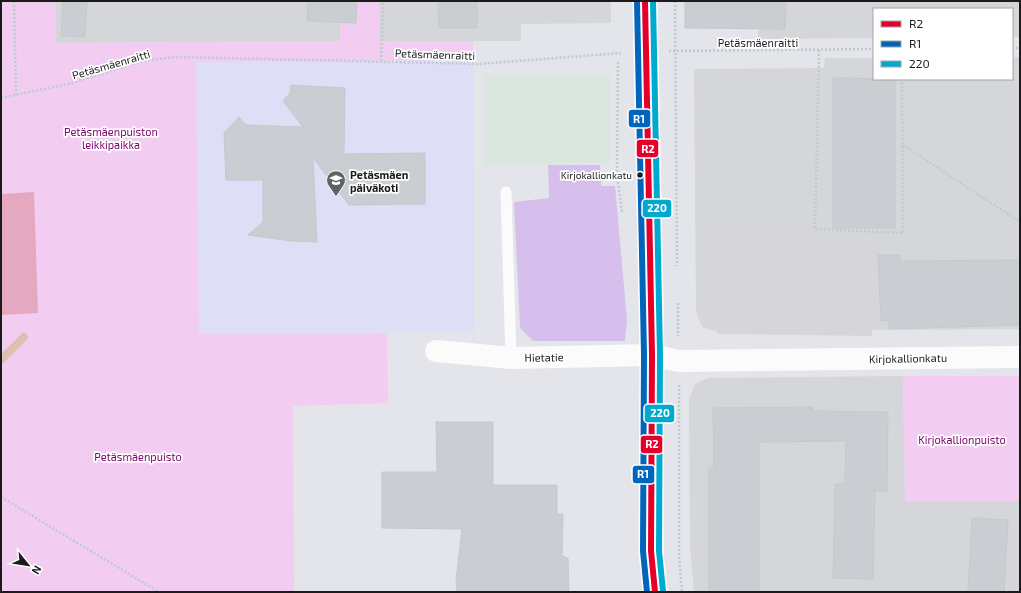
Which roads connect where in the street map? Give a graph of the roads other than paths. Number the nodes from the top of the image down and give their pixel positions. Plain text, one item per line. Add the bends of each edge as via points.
1 (645, 1) edge
2 (506, 192) dead end
3 (436, 351) dead end
4 (652, 355) junction
5 (1020, 357) edge
6 (511, 358) junction
7 (655, 592) edge

1 - 4 street
2 - 6 lane
3 - 6 street, Hietatie
4 - 5 street, Kirjokallionkatu via 679,361
4 - 6 street, Hietatie
4 - 7 street via 651,551

